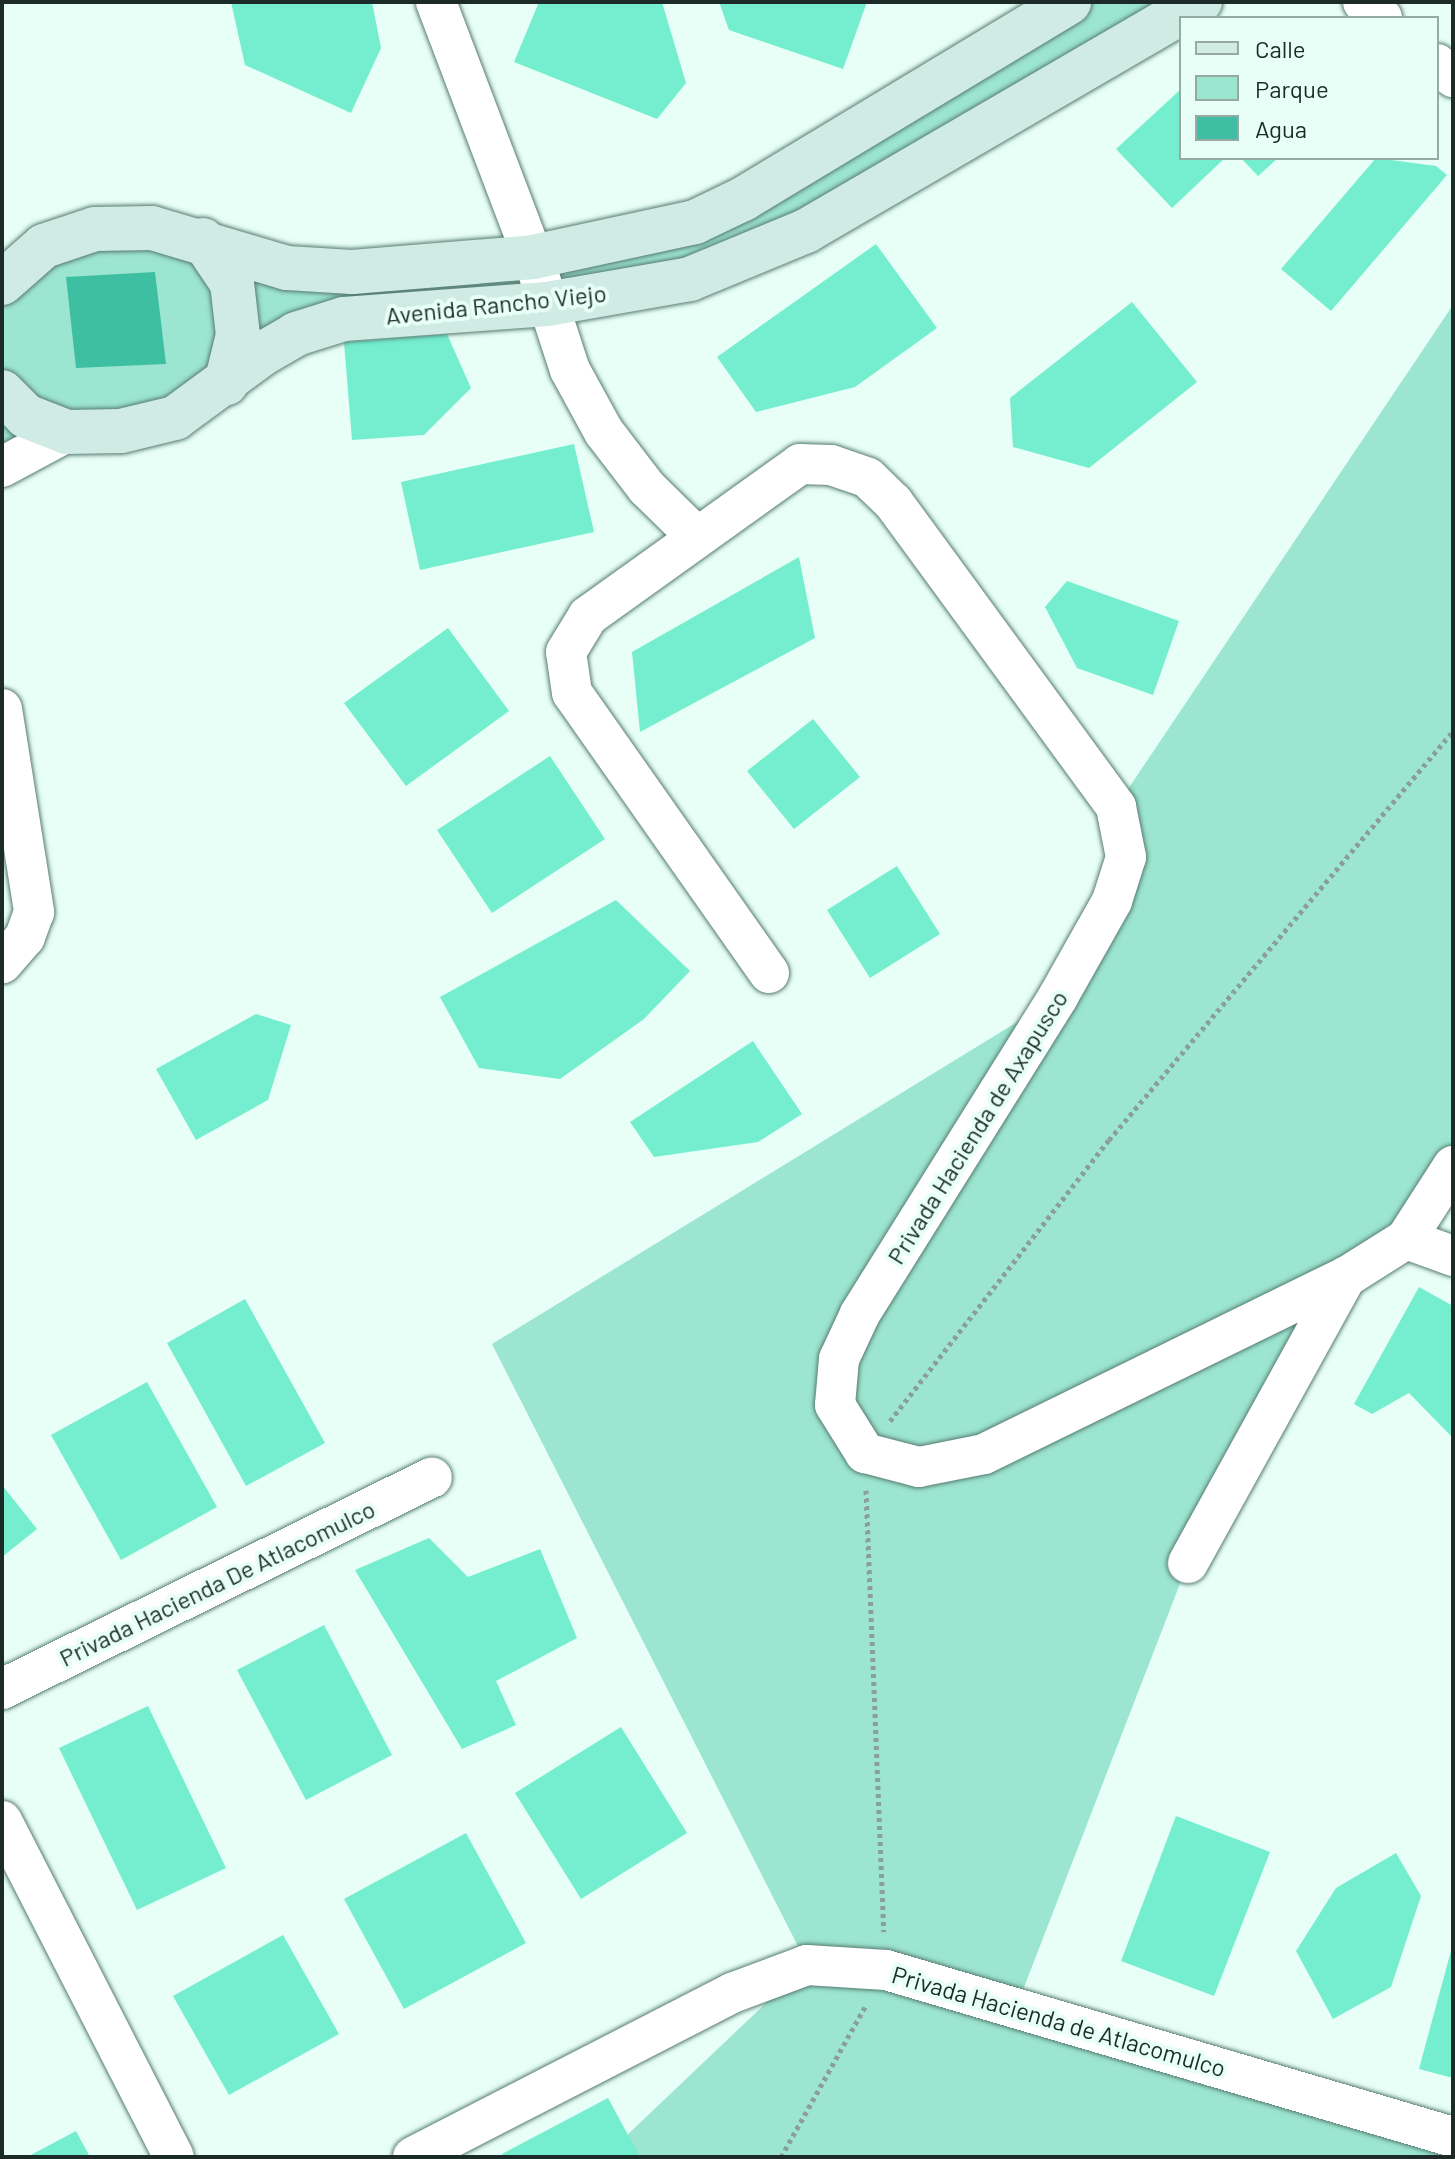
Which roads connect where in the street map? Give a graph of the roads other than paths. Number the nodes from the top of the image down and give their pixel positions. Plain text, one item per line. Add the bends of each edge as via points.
1 (436, 2) edge
2 (1200, 2) edge
3 (1363, 2) edge
4 (1067, 3) edge
5 (1380, 16) edge
6 (1101, 60) junction
7 (203, 240) junction
8 (533, 257) junction
9 (2, 283) edge
10 (547, 304) junction
11 (226, 384) junction
12 (2, 392) edge
13 (67, 432) junction
14 (2, 467) edge
15 (697, 537) junction
16 (2, 709) edge
17 (2, 963) edge
18 (769, 973) dead end
19 (1453, 1166) edge
20 (1406, 1239) junction
21 (1453, 1256) edge
22 (1346, 1277) junction
23 (432, 1477) dead end
24 (1188, 1563) dead end
25 (2, 1689) edge
26 (2, 1821) edge
27 (1453, 2137) edge
28 (174, 2157) edge
29 (413, 2157) edge

1 - 8 street
2 - 6 street, Avenida Rancho Viejo
3 - 5 street
4 - 6 street
4 - 8 street, Avenida Rancho Viejo via 743,199 695,222
6 - 10 street, Avenida Rancho Viejo via 753,257 690,279
7 - 8 street, Avenida Rancho Viejo via 300,269 352,272
7 - 9 street, Avenida Rancho Viejo via 152,228 95,229 44,246
7 - 11 street via 232,283 238,335
8 - 10 street
10 - 11 street, Avenida Rancho Viejo via 344,319 296,334
10 - 15 street via 570,370 604,432 647,488
11 - 13 street, Avenida Rancho Viejo via 175,418 121,431
12 - 13 street, Avenida Rancho Viejo via 26,416
13 - 14 street
15 - 18 street, Privada Hacienda de Axapusco via 588,616 566,652 572,693
15 - 22 street, Privada Hacienda de Axapusco via 800,464 831,465 868,478 893,502 1116,807 1126,857 1112,901 860,1314 839,1359 835,1405 865,1453 919,1467 984,1454
16 - 17 street via 34,912 25,937
19 - 20 street, Privada Hacienda de Axapusco
20 - 21 street
20 - 22 street, Privada Hacienda de Axapusco
22 - 24 street
23 - 25 street, Privada Hacienda De Atlacomulco
26 - 28 street
27 - 29 street, Privada Hacienda de Atlacomulco via 886,1970 807,1965 732,1993

